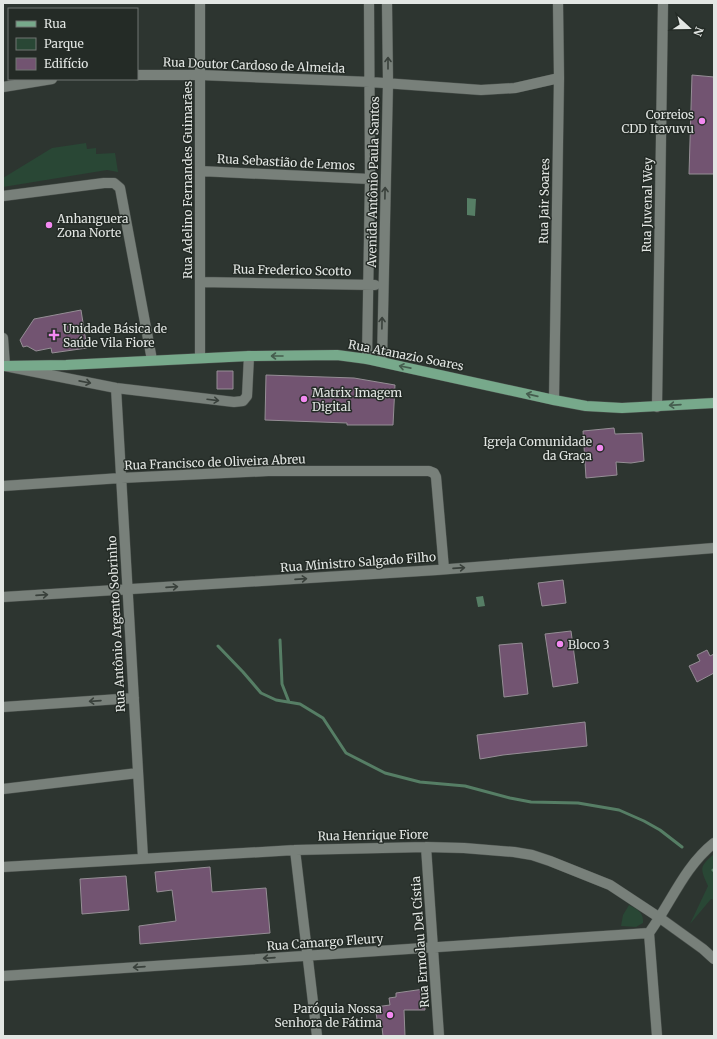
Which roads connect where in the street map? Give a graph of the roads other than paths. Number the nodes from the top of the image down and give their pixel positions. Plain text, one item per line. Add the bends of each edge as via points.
1 (200, 3) edge
2 (369, 3) edge
3 (387, 3) edge
4 (558, 3) edge
5 (663, 3) edge
6 (138, 75) edge
7 (200, 75) junction
8 (560, 78) junction
9 (45, 80) edge
10 (370, 82) junction
11 (388, 83) junction
12 (3, 86) edge
13 (200, 171) junction
14 (370, 179) junction
15 (3, 196) edge
16 (200, 282) junction
17 (369, 285) junction
18 (383, 285) junction
19 (3, 338) edge
20 (249, 356) junction
21 (200, 358) junction
22 (367, 359) junction
23 (152, 360) junction
24 (382, 362) junction
25 (66, 365) junction
26 (4, 366) edge
27 (66, 378) junction
28 (116, 388) junction
29 (554, 400) junction
30 (714, 403) edge
31 (657, 407) junction
32 (121, 478) junction
33 (3, 486) edge
34 (714, 548) edge
35 (444, 569) junction
36 (127, 590) junction
37 (3, 597) edge
38 (134, 698) junction
39 (3, 707) edge
40 (138, 773) junction
41 (3, 789) edge
42 (714, 843) edge
43 (426, 847) junction
44 (295, 850) junction
45 (142, 858) junction
46 (3, 867) edge
47 (660, 918) junction
48 (649, 933) junction
49 (434, 947) junction
50 (308, 956) junction
51 (714, 959) edge
52 (3, 976) edge
53 (317, 1036) edge
54 (439, 1036) edge
55 (657, 1036) edge

1 - 7 street, Rua Adelino Fernandes Guimarães
2 - 10 street, Avenida Antônio Paula Santos
11 -> 3 street, Avenida Antônio Paula Santos
4 - 8 street, Rua Jair Soares
5 - 31 street, Rua Juvenal Wey
6 - 7 street, Rua Doutor Cardoso de Almeida
7 - 10 street, Rua Doutor Cardoso de Almeida
7 - 13 street, Rua Adelino Fernandes Guimarães
8 - 11 street, Rua Doutor Cardoso de Almeida via 515,88 481,90
8 - 29 street, Rua Jair Soares
9 - 12 street
10 - 11 street, Rua Doutor Cardoso de Almeida
10 - 14 street, Avenida Antônio Paula Santos
18 -> 11 street, Avenida Antônio Paula Santos
13 - 14 street, Rua Sebastião de Lemos
13 - 16 street, Rua Adelino Fernandes Guimarães
14 - 17 street, Avenida Antônio Paula Santos
15 - 23 street via 114,183 120,188
16 - 17 street, Rua Frederico Scotto
16 - 21 street, Rua Adelino Fernandes Guimarães
17 - 18 street, Rua Frederico Scotto
17 - 22 street, Avenida Antônio Paula Santos
24 -> 18 street, Avenida Antônio Paula Santos
19 - 26 street
20 - 21 main road, Rua Atanazio Soares
22 -> 20 main road, Rua Atanazio Soares via 337,355
28 -> 20 street via 243,401 247,396
21 - 23 main road, Rua Atanazio Soares
22 - 24 main road, Rua Atanazio Soares
23 - 25 main road, Rua Atanazio Soares
29 -> 24 main road, Rua Atanazio Soares
25 - 26 main road, Rua Atanazio Soares
25 - 27 street
26 - 27 street
27 -> 28 street
28 - 32 street, Rua Antônio Argento Sobrinho
29 - 31 main road, Rua Atanazio Soares via 586,406
30 -> 31 main road, Rua Atanazio Soares
32 - 33 street, Rua Francisco de Oliveira Abreu
32 - 35 street, Rua Francisco de Oliveira Abreu via 268,471 429,471 436,477
32 - 36 street, Rua Antônio Argento Sobrinho
35 -> 34 street, Rua Ministro Salgado Filho
36 -> 35 street, Rua Ministro Salgado Filho
37 -> 36 street, Rua Ministro Salgado Filho
36 - 38 street, Rua Antônio Argento Sobrinho
38 -> 39 street
38 - 40 street, Rua Antônio Argento Sobrinho
40 - 41 street
40 - 45 street, Rua Antônio Argento Sobrinho
42 - 47 street via 692,866
43 - 44 street, Rua Henrique Fiore
43 - 47 street, Rua Henrique Fiore via 532,855 610,885
43 - 49 street, Rua Ermolau Del Cístia
44 - 45 street, Rua Henrique Fiore
44 - 50 street
45 - 46 street, Rua Henrique Fiore
47 - 48 street
47 - 51 street, Rua Henrique Fiore
48 - 49 street, Rua Camargo Fleury
48 - 55 street
49 - 50 street, Rua Camargo Fleury
49 - 54 street, Rua Ermolau Del Cístia
50 -> 52 street, Rua Camargo Fleury
50 - 53 street

